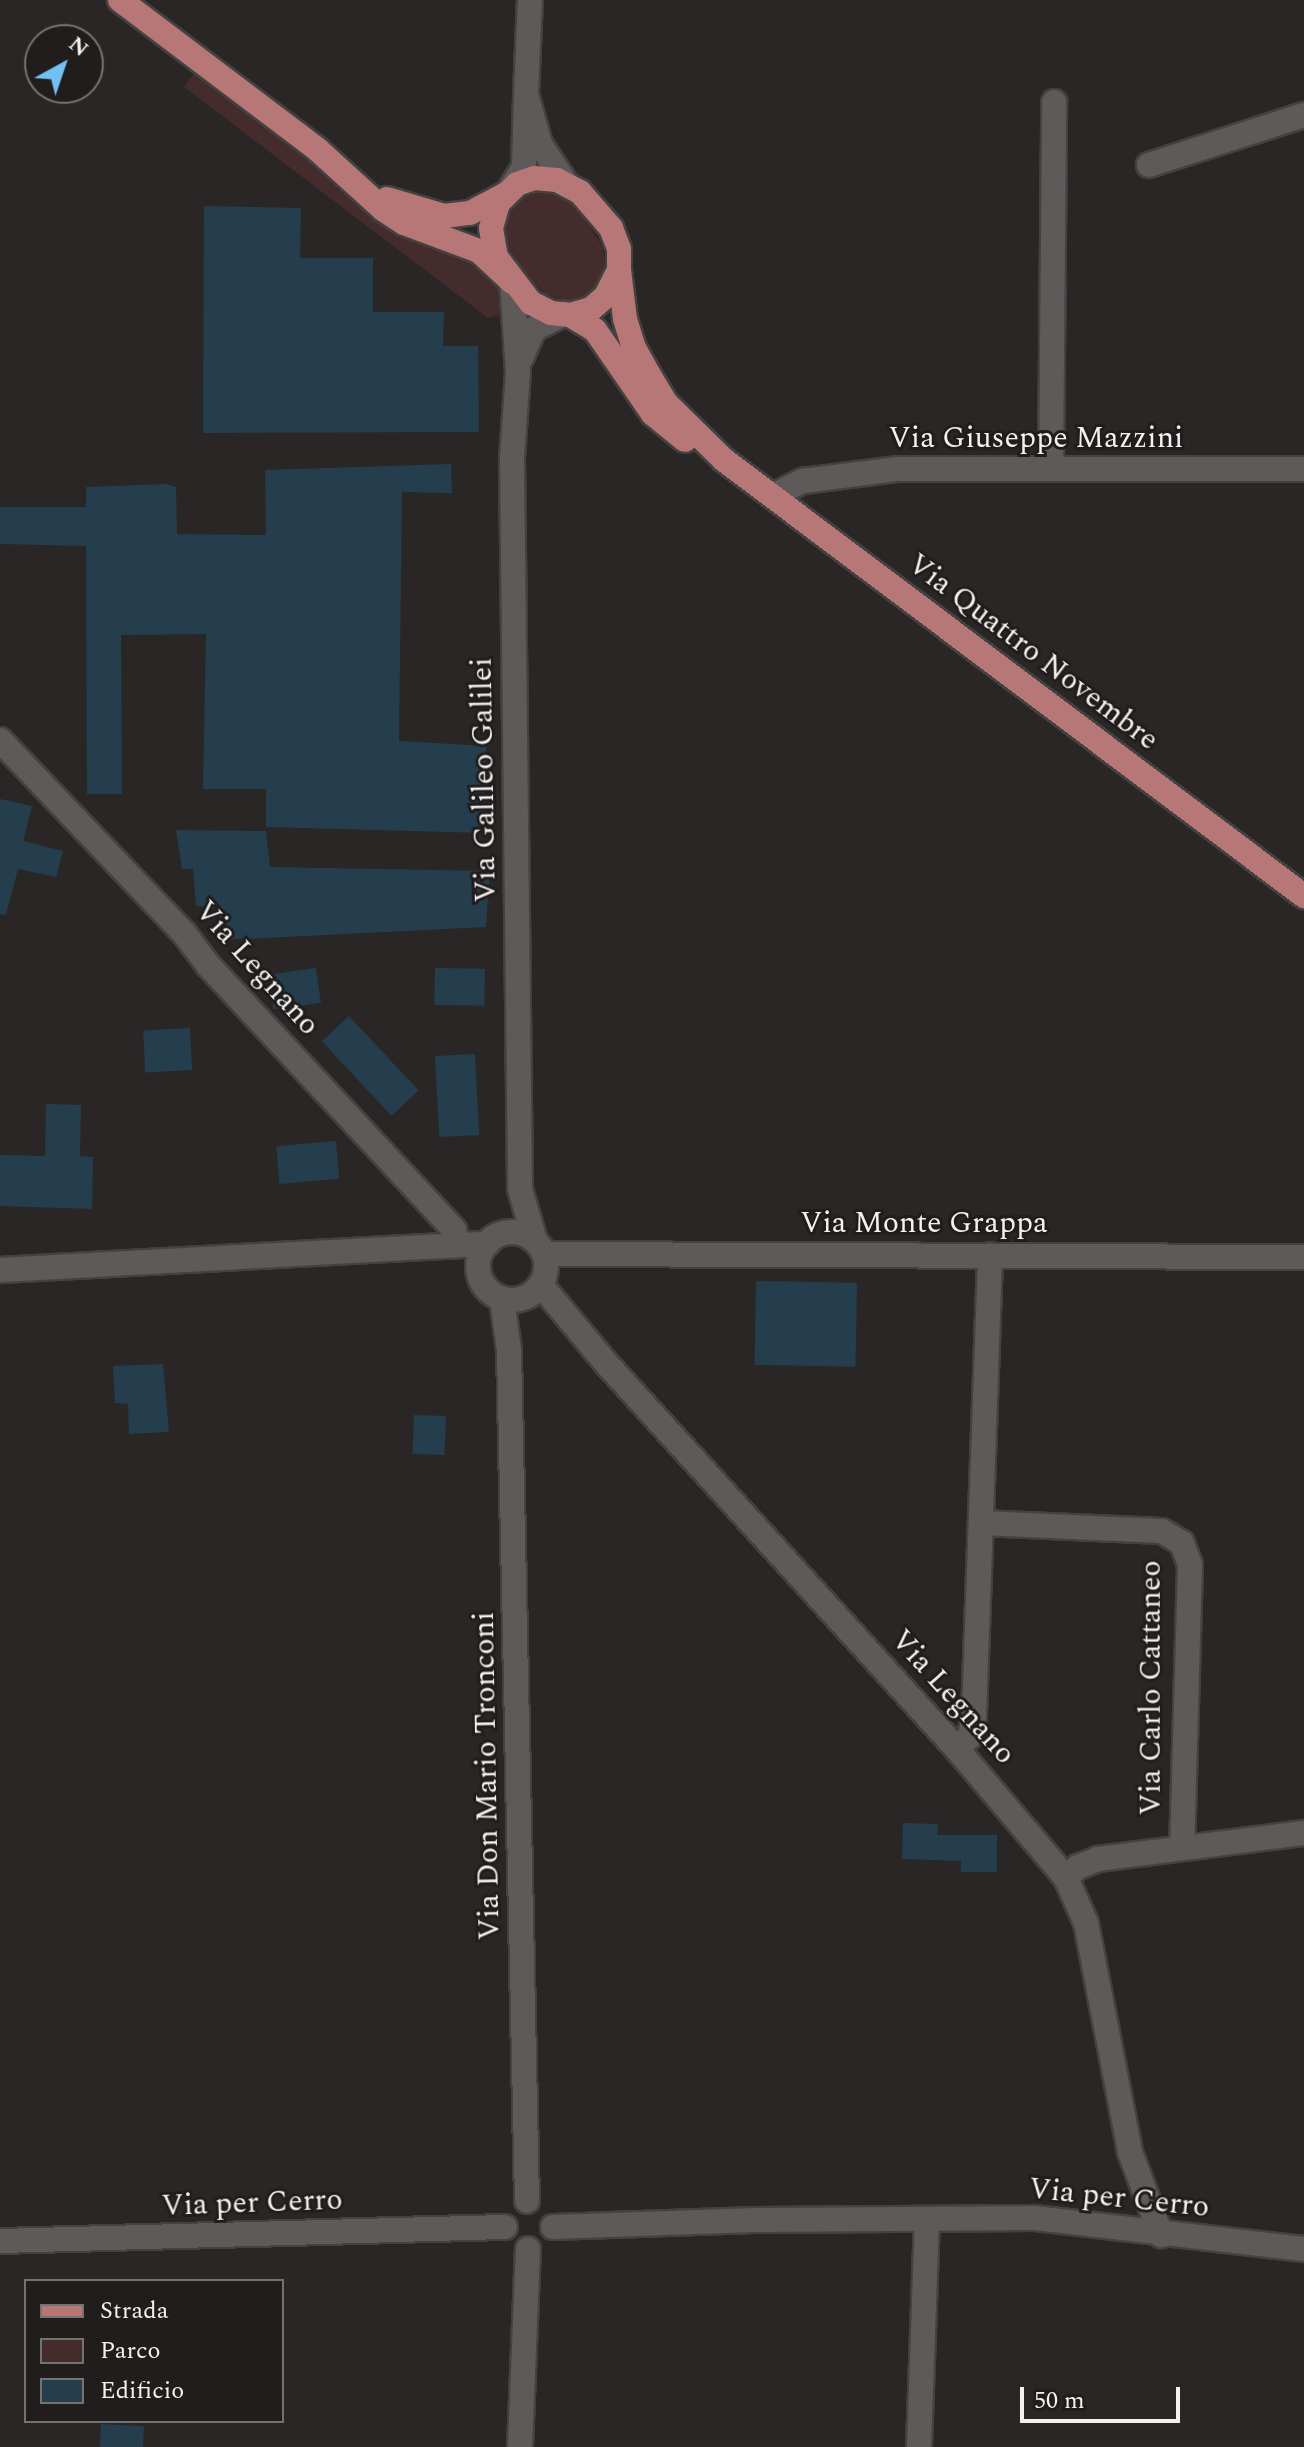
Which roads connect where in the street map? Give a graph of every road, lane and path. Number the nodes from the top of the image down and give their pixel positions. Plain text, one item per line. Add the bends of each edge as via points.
1 (120, 0) edge
2 (530, 0) edge
3 (526, 94) junction
4 (1054, 102) dead end
5 (1304, 115) edge
6 (1149, 165) dead end
7 (348, 175) junction
8 (567, 185) junction
9 (507, 192) junction
10 (619, 270) junction
11 (512, 282) junction
12 (567, 314) junction
13 (518, 372) junction
14 (724, 460) junction
15 (1051, 469) junction
16 (1304, 469) edge
17 (773, 496) junction
18 (0, 740) edge
19 (1304, 896) edge
20 (520, 1189) junction
21 (495, 1239) junction
22 (457, 1244) junction
23 (539, 1247) junction
24 (990, 1255) junction
25 (1304, 1257) edge
26 (0, 1270) edge
27 (534, 1291) junction
28 (502, 1299) junction
29 (509, 1350) junction
30 (981, 1523) junction
31 (957, 1749) junction
32 (1304, 1833) edge
33 (1182, 1847) junction
34 (1066, 1878) junction
35 (527, 2201) junction
36 (927, 2220) junction
37 (505, 2227) junction
38 (553, 2227) junction
39 (1161, 2235) junction
40 (0, 2241) edge
41 (528, 2249) junction
42 (1304, 2249) edge
43 (520, 2447) edge
44 (919, 2447) edge

1 - 7 main road
2 - 3 street
3 - 8 street via 540,144
3 - 9 street via 524,167
4 - 15 street
5 - 6 street
7 - 9 main road via 402,206 444,216 470,213
7 - 11 main road via 384,210 404,223 479,251
8 - 9 main road via 534,178
8 - 10 main road via 580,192 611,228
9 - 11 main road via 494,212 491,237
10 - 12 main road via 598,304
10 - 14 main road, Via Quattro Novembre via 625,319 649,375 666,403
11 - 12 main road via 531,303
11 - 13 street, Via Galileo Galilei
12 - 13 street, Via Galileo Galilei via 534,329 522,349
12 - 14 main road, Via Quattro Novembre via 595,330 653,414 690,444
13 - 20 street, Via Galileo Galilei via 512,458
14 - 17 main road, Via Quattro Novembre
15 - 16 street, Via Giuseppe Mazzini
15 - 17 street, Via Giuseppe Mazzini via 861,472 803,481
17 - 19 main road, Via Quattro Novembre
18 - 22 street, Via Legnano via 454,1230
20 - 21 street, Via Galileo Galilei
20 - 23 street, Via Galileo Galilei
21 - 22 street
21 - 23 street via 514,1232
21 - 28 street via 481,1253 479,1275
22 - 26 street
23 - 24 street, Via Monte Grappa
23 - 27 street via 546,1270
24 - 25 street, Via Monte Grappa
24 - 30 street
27 - 28 street
27 - 29 street, Via Don Mario Tronconi
27 - 31 street, Via Legnano
28 - 29 street, Via Don Mario Tronconi
29 - 35 street, Via Don Mario Tronconi
30 - 31 street via 974,1716 970,1736
30 - 33 street, Via Carlo Cattaneo via 1162,1531 1174,1535 1188,1553
31 - 34 street, Via Legnano
32 - 33 street
33 - 34 street via 1098,1859
34 - 39 street, Via Legnano via 1086,1923 1130,2152
35 - 37 street via 513,2207
35 - 38 street via 546,2208
36 - 38 street, Via per Cerro
36 - 39 street, Via per Cerro via 1035,2218
36 - 44 street
37 - 40 street, Via per Cerro
37 - 41 street via 515,2245
38 - 41 street via 548,2241
39 - 42 street, Via per Cerro
41 - 43 street

